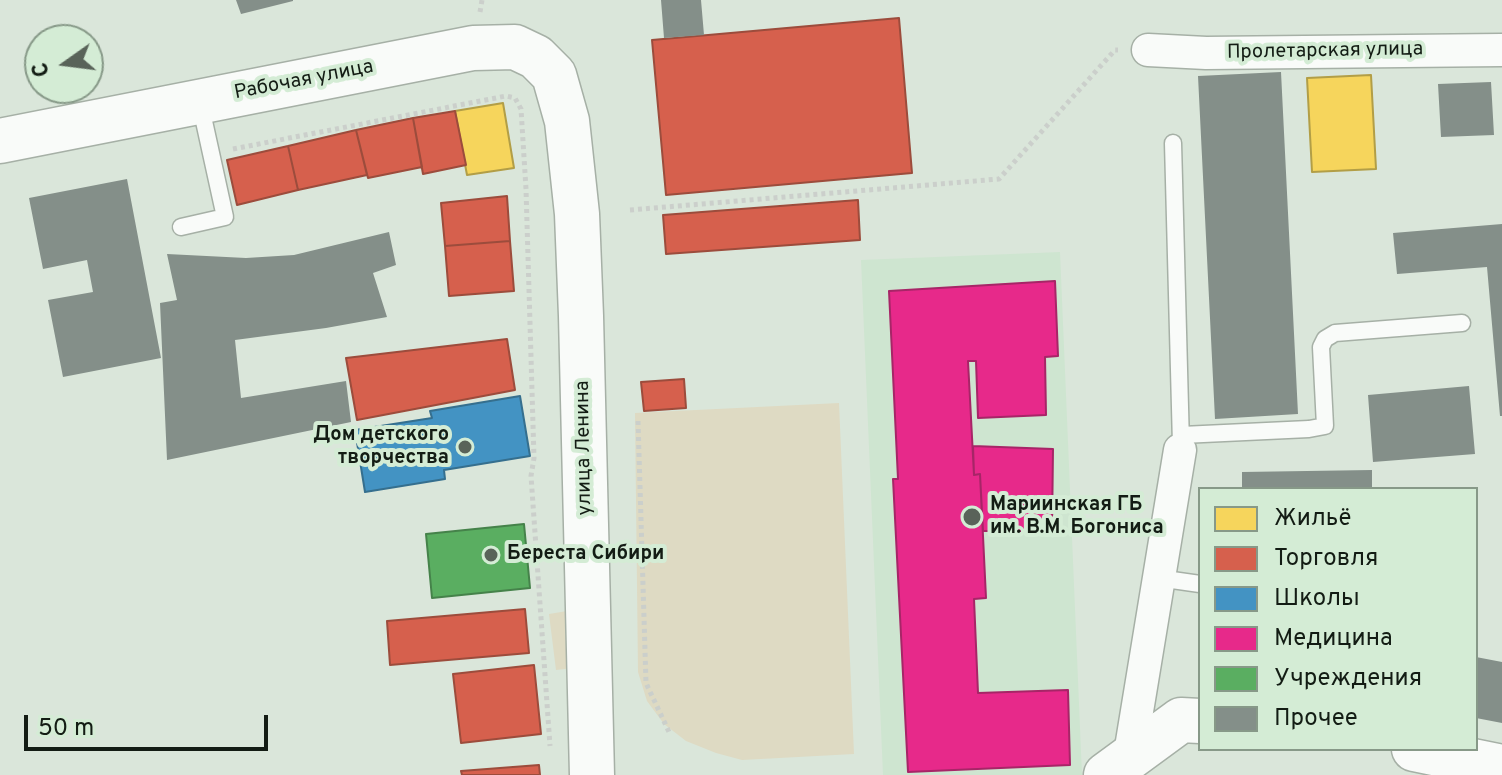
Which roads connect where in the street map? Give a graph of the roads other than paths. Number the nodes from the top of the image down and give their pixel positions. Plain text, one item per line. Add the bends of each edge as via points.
1 (1148, 50) road end
2 (1502, 50) edge
3 (200, 102) junction
4 (567, 121) joint
5 (0, 141) edge
6 (1173, 143) dead end
7 (181, 227) dead end
8 (1462, 323) dead end
9 (1181, 442) junction
10 (1158, 578) junction
11 (1198, 584) edge
12 (1198, 721) edge
13 (1424, 751) edge
14 (1502, 767) edge
15 (1120, 769) edge
16 (592, 775) edge

1 - 2 street, Пролетарская улица
3 - 4 main road, Рабочая улица via 473,48 515,47 536,57 554,75
3 - 5 main road, Рабочая улица
3 - 7 lane via 225,217
4 - 16 main road, улица Ленина via 581,316
6 - 9 lane
8 - 9 lane via 1335,333 1325,339 1325,426
9 - 10 street
10 - 11 lane
10 - 15 street
12 - 15 main road via 1181,720
13 - 14 main road

